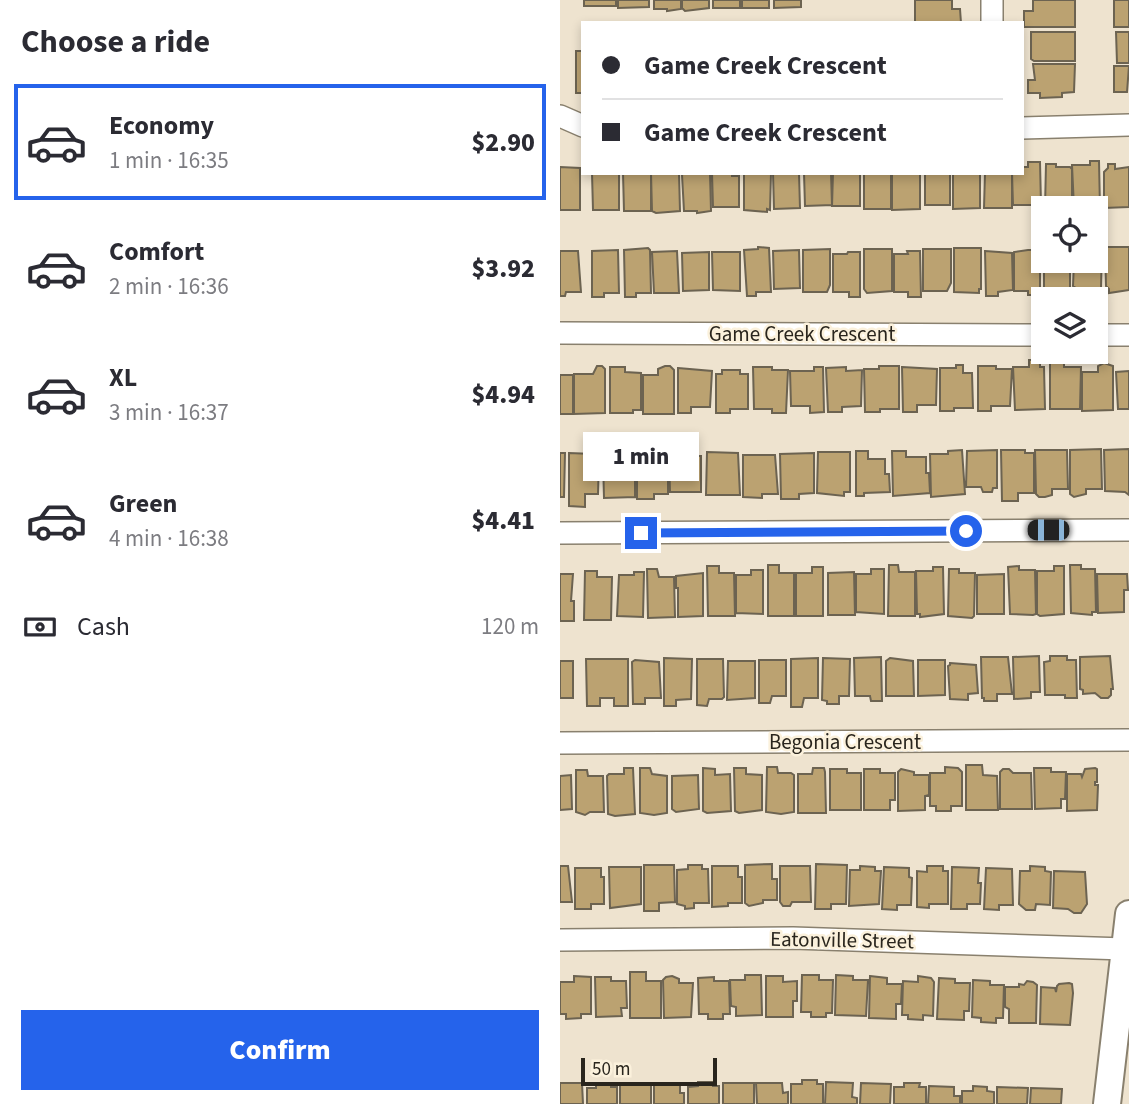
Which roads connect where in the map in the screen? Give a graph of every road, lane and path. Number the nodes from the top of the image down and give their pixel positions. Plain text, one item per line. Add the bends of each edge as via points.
1 (992, 0) edge
2 (992, 21) edge
3 (560, 116) edge
4 (581, 125) edge
5 (1129, 125) edge
6 (1024, 128) edge
7 (560, 333) edge
8 (1031, 335) edge
9 (1108, 335) edge
10 (1129, 335) edge
11 (1129, 530) edge
12 (560, 533) edge
13 (1129, 740) edge
14 (560, 743) edge
15 (1129, 914) edge
16 (560, 940) edge
17 (1125, 949) junction
18 (1107, 1104) edge

1 - 2 street
3 - 4 street
5 - 6 street
7 - 8 street, Game Creek Crescent
9 - 10 street
11 - 12 street
13 - 14 street, Begonia Crescent
15 - 17 street
16 - 17 street, Eatonville Street via 793,938
17 - 18 street

